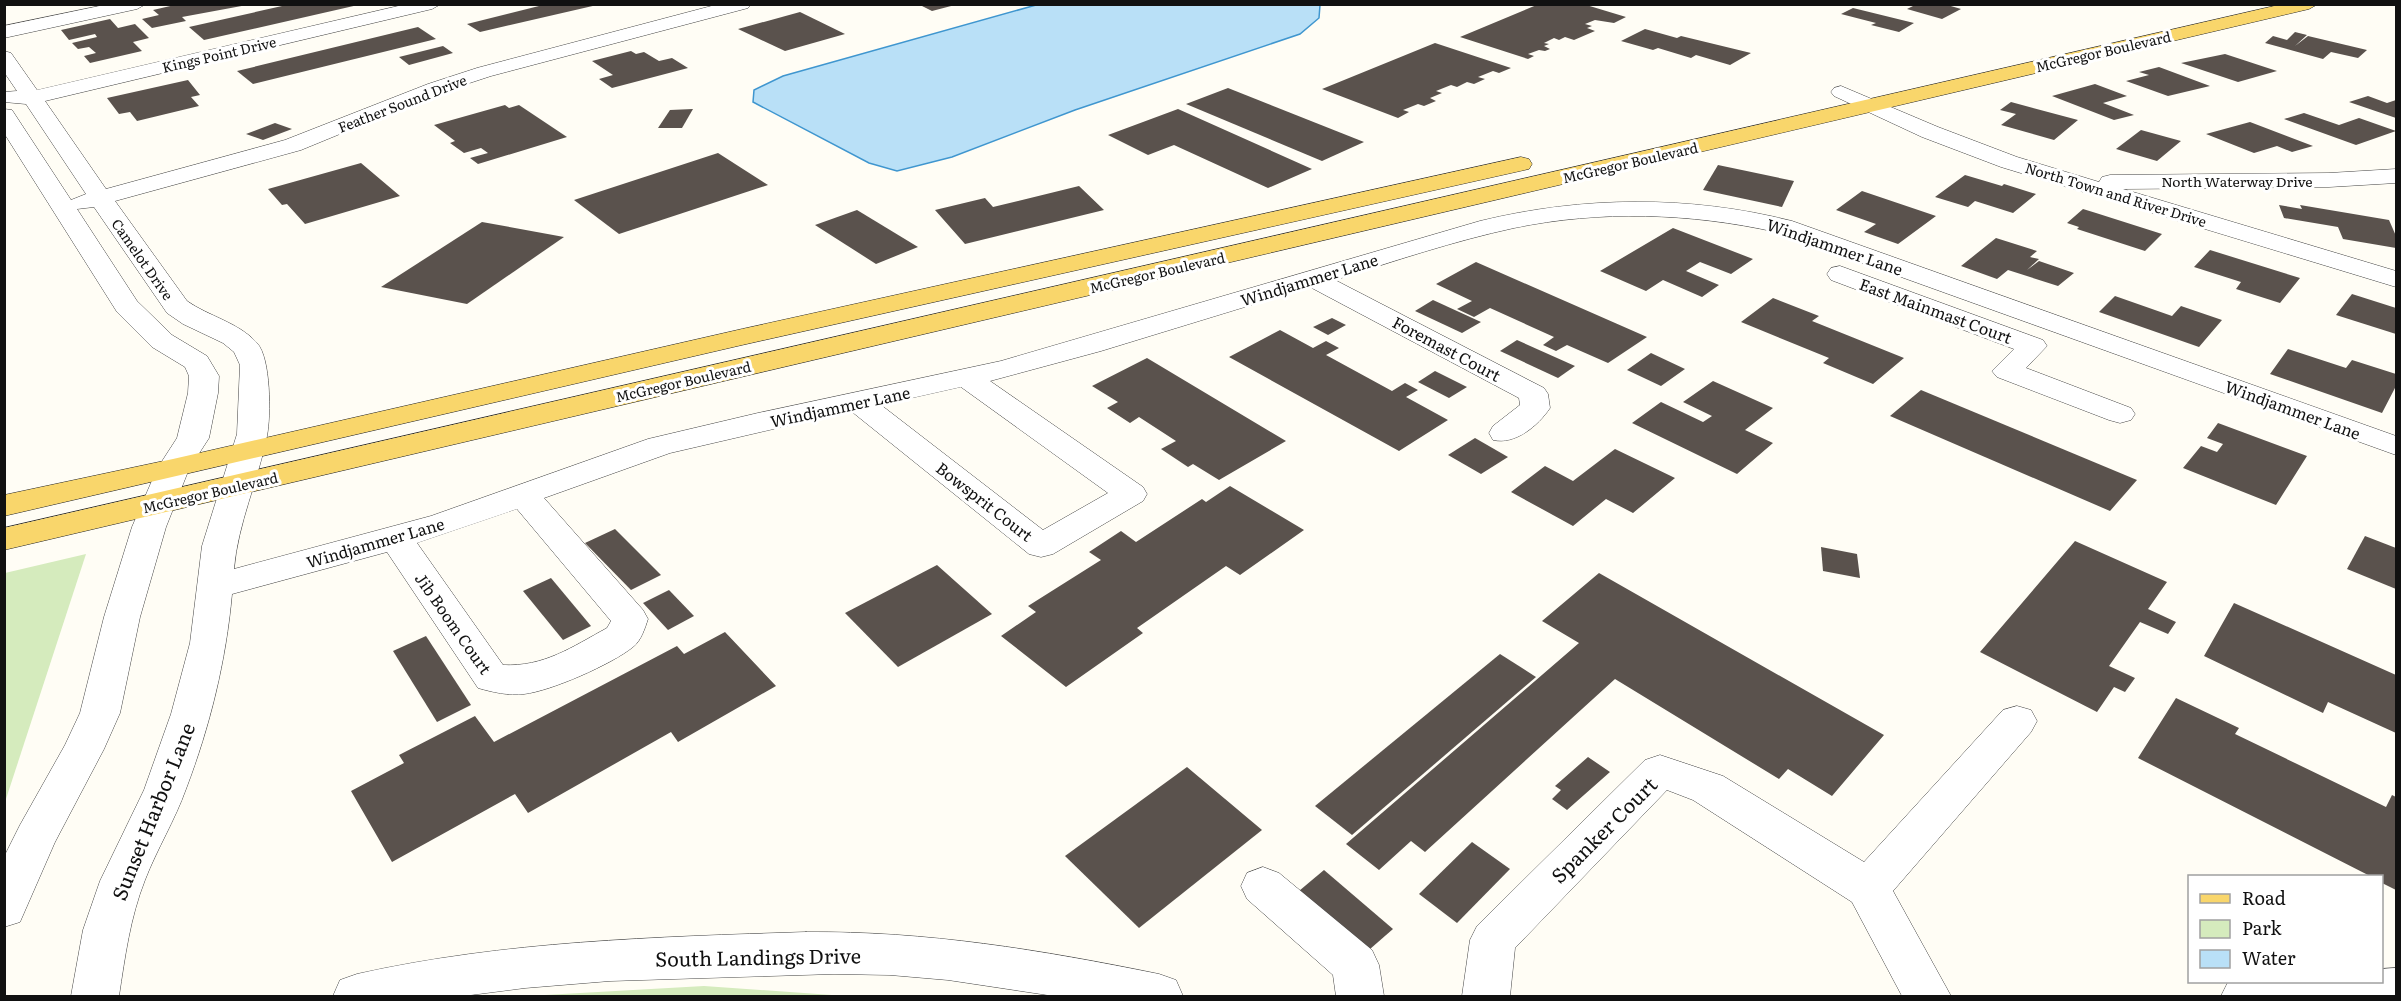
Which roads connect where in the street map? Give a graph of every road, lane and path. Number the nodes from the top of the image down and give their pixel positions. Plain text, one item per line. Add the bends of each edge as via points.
1 (137, 4) edge
2 (432, 4) edge
3 (742, 4) edge
4 (2309, 4) edge
5 (4, 32) edge
6 (4, 57) edge
7 (1841, 92) joint
8 (1873, 95) junction
9 (4, 97) edge
10 (31, 98) junction
11 (4, 115) edge
12 (1698, 124) dead end
13 (1538, 160) dead end
14 (2397, 176) edge
15 (2078, 183) junction
16 (100, 198) junction
17 (64, 207) junction
18 (1839, 274) dead end
19 (1312, 278) junction
20 (2397, 279) edge
21 (2056, 324) junction
22 (2033, 346) junction
23 (966, 377) junction
24 (858, 402) junction
25 (2120, 414) dead end
26 (1504, 433) dead end
27 (2397, 446) edge
28 (173, 469) junction
29 (243, 469) junction
30 (523, 495) junction
31 (157, 504) junction
32 (4, 506) edge
33 (4, 539) edge
34 (396, 539) junction
35 (216, 586) junction
36 (2017, 721) dead end
37 (1263, 886) dead end
38 (1868, 888) junction
39 (4, 908) edge
40 (2397, 990) edge
41 (2327, 994) edge
42 (95, 996) edge
43 (357, 996) edge
44 (1159, 996) edge
45 (1360, 996) edge
46 (1486, 996) edge
47 (1927, 996) edge
48 (2245, 996) edge

1 - 5 street
2 - 10 street, Kings Point Drive
3 - 16 street, Feather Sound Drive via 484,72 293,145
4 - 8 main road, McGregor Boulevard
6 - 10 street, Camelot Drive
7 - 8 street, North Town and River Drive
7 - 12 main road, McGregor Boulevard
8 - 15 street, North Town and River Drive via 1978,151
8 - 29 main road, McGregor Boulevard
9 - 10 street, Kings Point Drive
10 - 16 street, Camelot Drive
11 - 17 street
13 - 29 main road, McGregor Boulevard via 742,337
14 - 15 street, North Waterway Drive
15 - 20 street, North Town and River Drive
16 - 17 street, Feather Sound Drive
16 - 29 street, Camelot Drive via 177,307 247,348 254,365 255,398
17 - 28 street via 127,306 162,341 197,362 204,376 193,438
18 - 22 street, East Mainmast Court
19 - 21 street, Windjammer Lane via 1458,234 1538,216 1598,210 1684,210 1783,226
19 - 23 street, Windjammer Lane via 1137,332
19 - 26 street, Foremast Court via 1533,394 1535,408
21 - 22 street, East Mainmast Court
21 - 27 street, Windjammer Lane
22 - 25 street, East Mainmast Court via 2007,371
23 - 24 street, Windjammer Lane
23 - 24 street, Bowsprit Court via 1131,494 1041,546
24 - 30 street, Windjammer Lane via 653,448
28 - 29 main road, McGregor Boulevard
28 - 31 street
28 - 32 main road, McGregor Boulevard
29 - 31 main road, McGregor Boulevard
29 - 35 street, Sunset Harbor Lane via 219,546
30 - 34 street, Windjammer Lane
30 - 34 street, Jib Boom Court via 630,619 622,637 560,670 524,680 492,678
31 - 33 main road, McGregor Boulevard
31 - 39 street via 122,617 100,713 35,838
34 - 35 street, Windjammer Lane
35 - 42 street, Sunset Harbor Lane via 208,643 191,714 165,790 122,880 106,930
36 - 38 street
37 - 45 street via 1355,965
38 - 46 street, Spanker Court via 1708,788 1660,771 1493,940
38 - 47 street, Spanker Court
40 - 41 street
41 - 48 street
43 - 44 street, South Landings Drive via 467,973 602,959 856,953 1028,970

